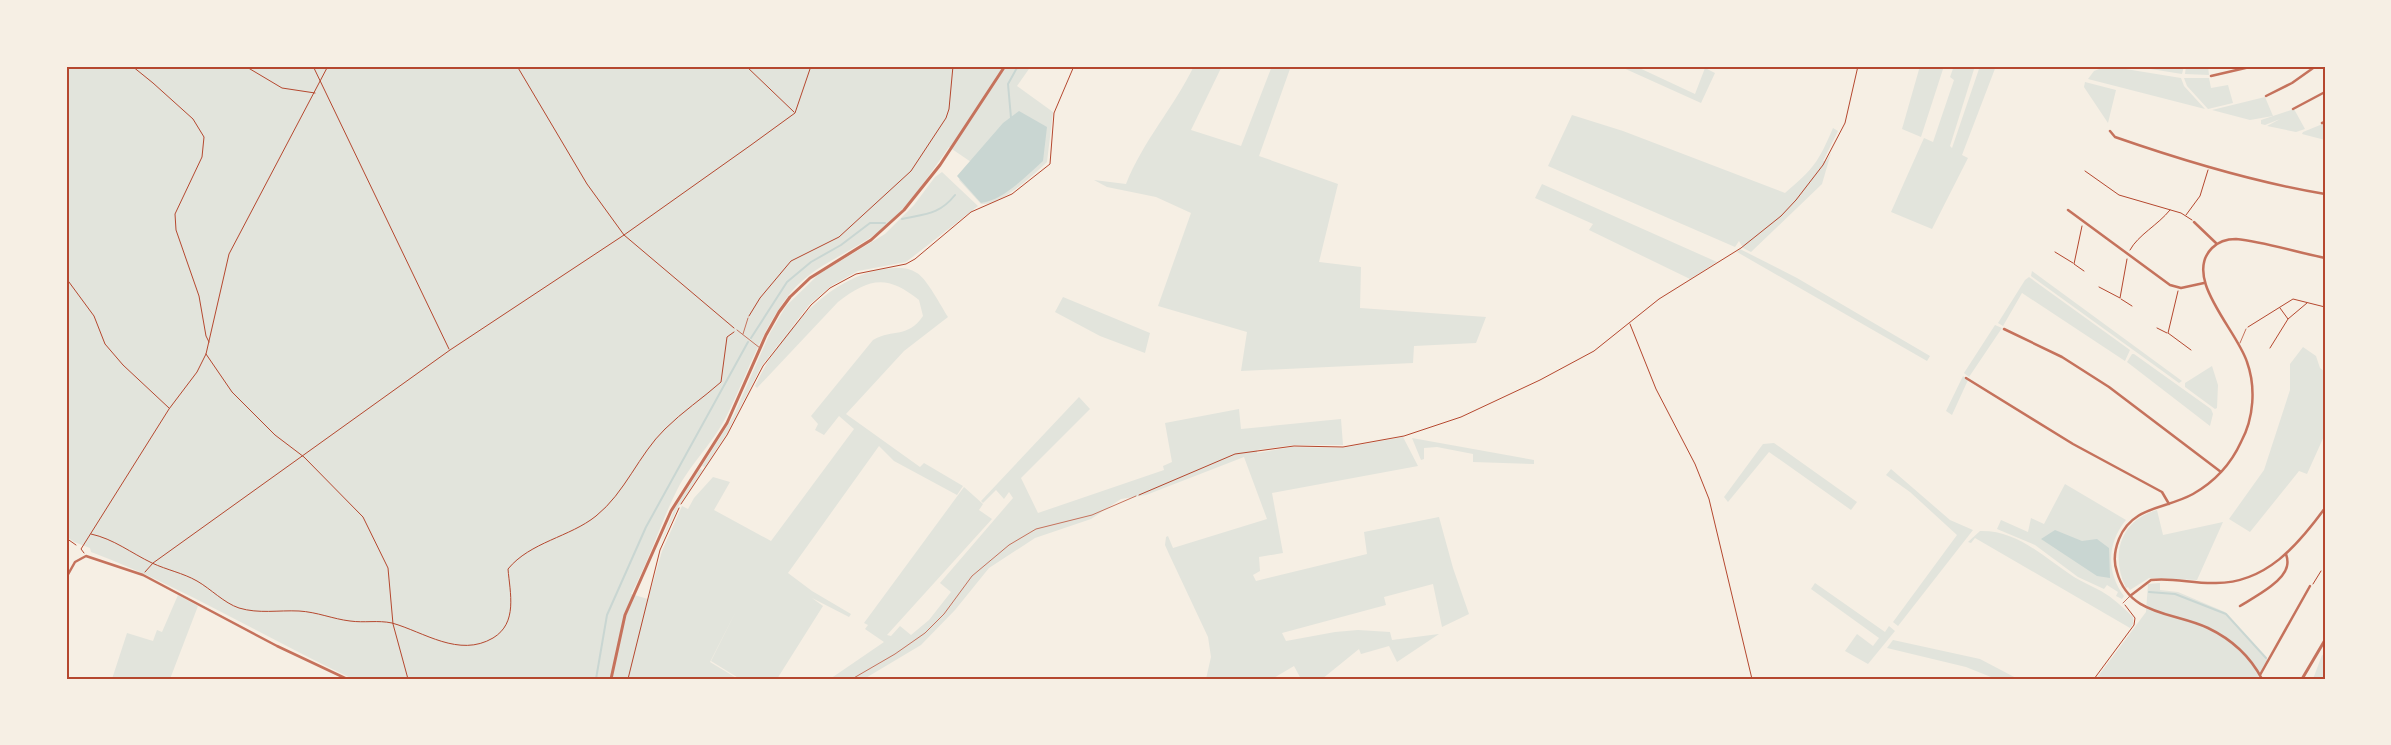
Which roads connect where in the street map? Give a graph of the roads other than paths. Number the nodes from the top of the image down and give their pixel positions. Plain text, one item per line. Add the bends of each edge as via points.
1 (1006, 66) edge
2 (2254, 66) edge
3 (2316, 66) edge
4 (2211, 76) dead end
5 (2325, 92) edge
6 (2266, 96) dead end
7 (2293, 109) dead end
8 (2110, 131) dead end
9 (2325, 194) edge
10 (2068, 210) dead end
11 (2194, 222) road end
12 (2217, 244) junction
13 (2325, 258) edge
14 (2204, 283) junction
15 (748, 318) road end
16 (2004, 329) dead end
17 (2246, 329) road end
18 (737, 330) road end
19 (743, 335) junction
20 (2240, 344) junction
21 (760, 348) junction
22 (1966, 378) dead end
23 (2221, 472) junction
24 (1136, 496) road end
25 (2169, 504) junction
26 (2325, 508) edge
27 (2286, 554) junction
28 (66, 578) edge
29 (2310, 586) road end
30 (2130, 596) junction
31 (2123, 603) road end
32 (2240, 606) dead end
33 (2325, 640) edge
34 (2260, 675) junction
35 (347, 679) edge
36 (610, 679) edge
37 (852, 679) edge
38 (2262, 679) edge
39 (2303, 679) edge

1 - 21 street via 914,198 880,233 825,267 797,289 776,317
2 - 4 street
3 - 6 street
5 - 7 street
8 - 9 street via 2115,137 2167,155 2271,185
10 - 14 street via 2170,285 2179,288
11 - 12 street
12 - 13 street via 2236,239
12 - 14 street via 2204,260
14 - 20 street
15 - 19 lane
16 - 23 street via 2062,357 2109,387
17 - 20 lane
18 - 19 lane
19 - 21 lane
20 - 23 street via 2250,373 2251,413 2241,443
21 - 36 street via 727,423 672,511 625,615
22 - 25 street via 2065,439 2162,492
23 - 25 street via 2195,493
24 - 37 lane via 1092,515 1036,529 1009,545 972,576 944,614 925,633
25 - 30 street via 2138,514 2120,534 2116,567 2119,580
26 - 27 street
27 - 30 street via 2256,575 2234,581 2217,584 2150,580
27 - 32 street via 2287,566 2282,575 2262,593
28 - 35 street via 75,562 86,556 143,575
29 - 34 street
30 - 31 lane
30 - 34 street via 2148,609 2215,631 2244,653
33 - 39 street
34 - 38 street

